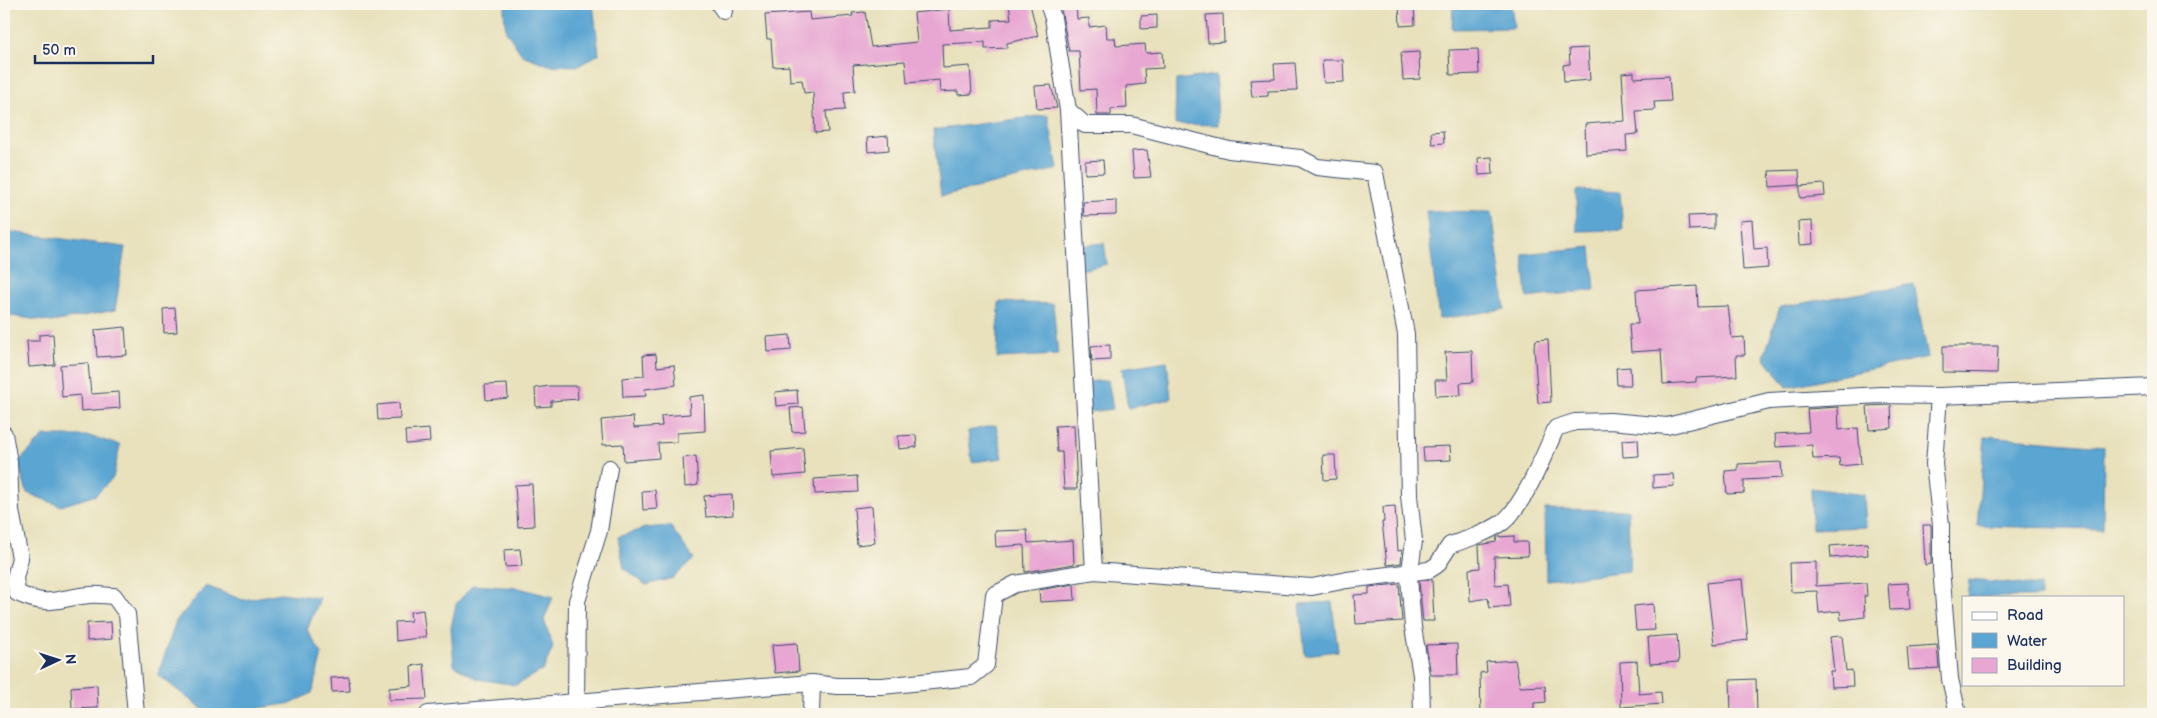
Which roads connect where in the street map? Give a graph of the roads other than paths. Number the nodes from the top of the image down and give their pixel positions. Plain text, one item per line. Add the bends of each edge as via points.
1 (1048, 4) edge
2 (1068, 110) junction
3 (2153, 387) edge
4 (1939, 396) junction
5 (4, 434) edge
6 (609, 468) dead end
7 (1094, 571) junction
8 (1411, 573) junction
9 (812, 683) junction
10 (576, 702) junction
11 (136, 714) edge
12 (428, 714) edge
13 (811, 714) edge
14 (1422, 714) edge
15 (1958, 714) edge

1 - 2 street
2 - 7 street
2 - 8 street via 1085,125 1131,125 1229,150 1300,158 1317,167 1375,173 1406,334 1409,496 1414,541
3 - 4 street
4 - 8 street via 1881,395 1769,401 1667,426 1574,422 1556,428 1521,500 1504,521 1450,545 1429,570
4 - 15 street via 1934,464 1950,679
5 - 11 street via 11,511 20,558 15,578 17,593 33,600 58,602 90,594 114,596 127,614
6 - 10 street via 599,531 577,601
7 - 8 street via 1312,587
7 - 9 street via 1015,584 994,595 986,665 971,677 882,686
8 - 14 street
9 - 10 street
9 - 13 street
10 - 12 street

